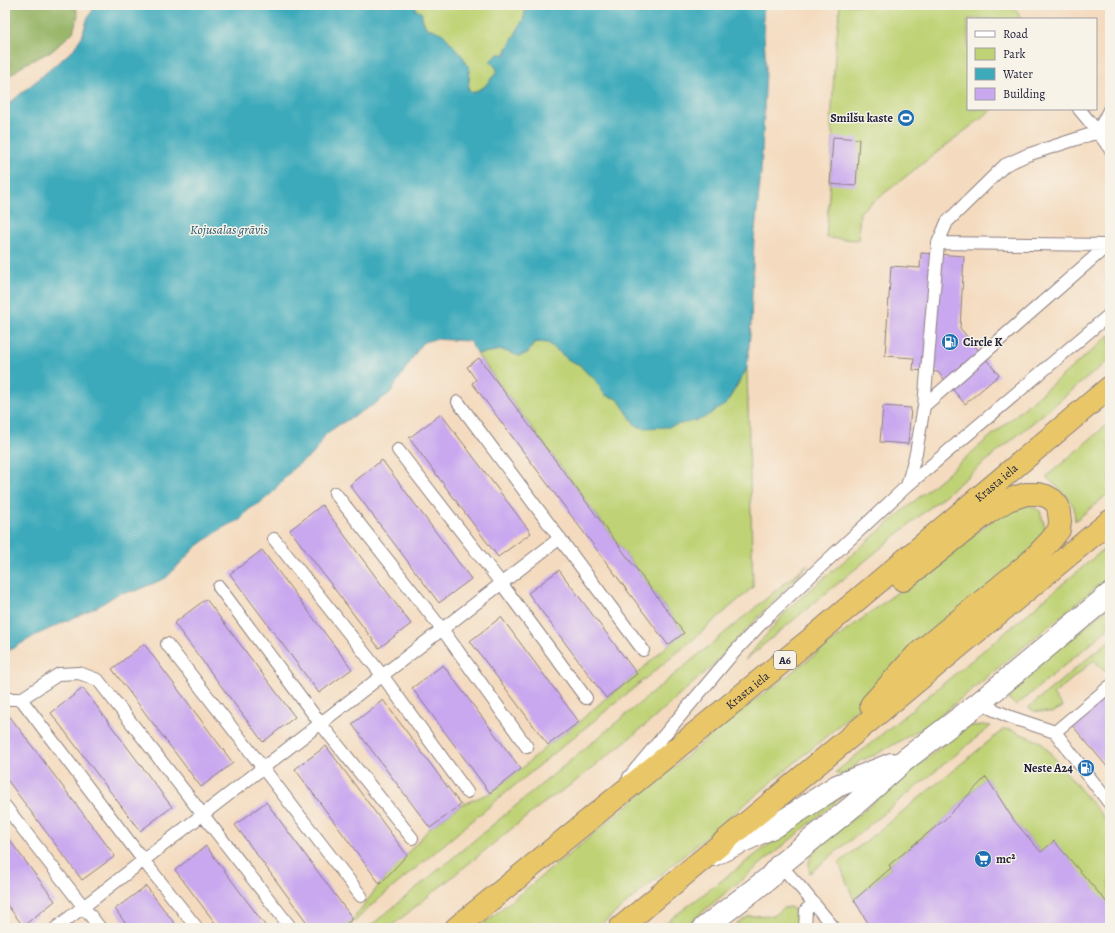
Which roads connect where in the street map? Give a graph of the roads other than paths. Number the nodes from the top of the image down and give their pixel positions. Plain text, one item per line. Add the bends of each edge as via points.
1 (1110, 108) edge
2 (1080, 110) edge
3 (1098, 132) junction
4 (1110, 149) edge
5 (938, 243) junction
6 (1109, 244) edge
7 (1110, 314) edge
8 (1110, 387) edge
9 (458, 402) dead end
10 (924, 406) junction
11 (398, 450) dead end
12 (906, 486) junction
13 (335, 493) dead end
14 (1110, 521) edge
15 (560, 538) junction
16 (274, 539) dead end
17 (501, 584) junction
18 (220, 587) dead end
19 (1110, 594) edge
20 (442, 629) junction
21 (812, 638) junction
22 (167, 644) dead end
23 (643, 650) dead end
24 (382, 675) junction
25 (1110, 686) edge
26 (586, 698) dead end
27 (21, 699) junction
28 (5, 700) edge
29 (979, 703) junction
30 (320, 723) junction
31 (1055, 732) junction
32 (842, 744) junction
33 (527, 747) dead end
34 (906, 759) junction
35 (263, 768) junction
36 (467, 792) dead end
37 (1110, 804) edge
38 (5, 806) edge
39 (600, 811) junction
40 (203, 814) junction
41 (412, 838) dead end
42 (704, 859) junction
43 (143, 860) junction
44 (780, 865) junction
45 (361, 896) dead end
46 (814, 903) junction
47 (83, 907) junction
48 (56, 928) edge
49 (100, 928) edge
50 (197, 928) edge
51 (291, 928) edge
52 (456, 928) edge
53 (620, 928) edge
54 (704, 928) edge
55 (805, 928) edge
56 (834, 928) edge

1 - 3 lane
2 - 3 lane
3 - 4 lane
3 - 5 lane via 1027,155 1005,165 946,222
5 - 6 lane
5 - 10 lane
6 - 10 lane
7 - 12 lane
8 - 21 highway, Krasta iela / A6
9 - 15 lane
10 - 12 lane via 916,453
11 - 17 lane
12 - 39 lane via 770,614 729,658
13 - 20 lane
14 - 32 highway
15 - 17 lane
15 - 23 lane
16 - 24 lane
17 - 20 lane
17 - 26 lane
18 - 30 lane
19 - 29 street
20 - 24 lane
20 - 33 lane
21 - 32 highway via 875,602 986,514 1008,500 1026,494 1038,494 1053,500 1058,506 1059,530 1050,541 1030,562 916,655 871,705
21 - 39 highway, Krasta iela / A6
22 - 35 lane
24 - 30 lane
24 - 36 lane
25 - 31 lane
27 - 28 lane
27 - 40 lane via 59,674 79,673 98,680
27 - 43 lane
29 - 31 lane via 1010,717
29 - 34 street
30 - 35 lane
30 - 41 lane
31 - 37 lane
32 - 42 highway
34 - 42 street via 837,786 777,826
34 - 44 street
35 - 40 lane
35 - 45 lane
38 - 47 lane
39 - 52 highway, Krasta iela / A6
40 - 43 lane
40 - 51 lane
42 - 53 highway
43 - 47 lane
43 - 50 lane
44 - 46 lane
44 - 54 street via 769,878
46 - 55 lane via 806,910
46 - 56 lane
47 - 48 lane
47 - 49 lane

